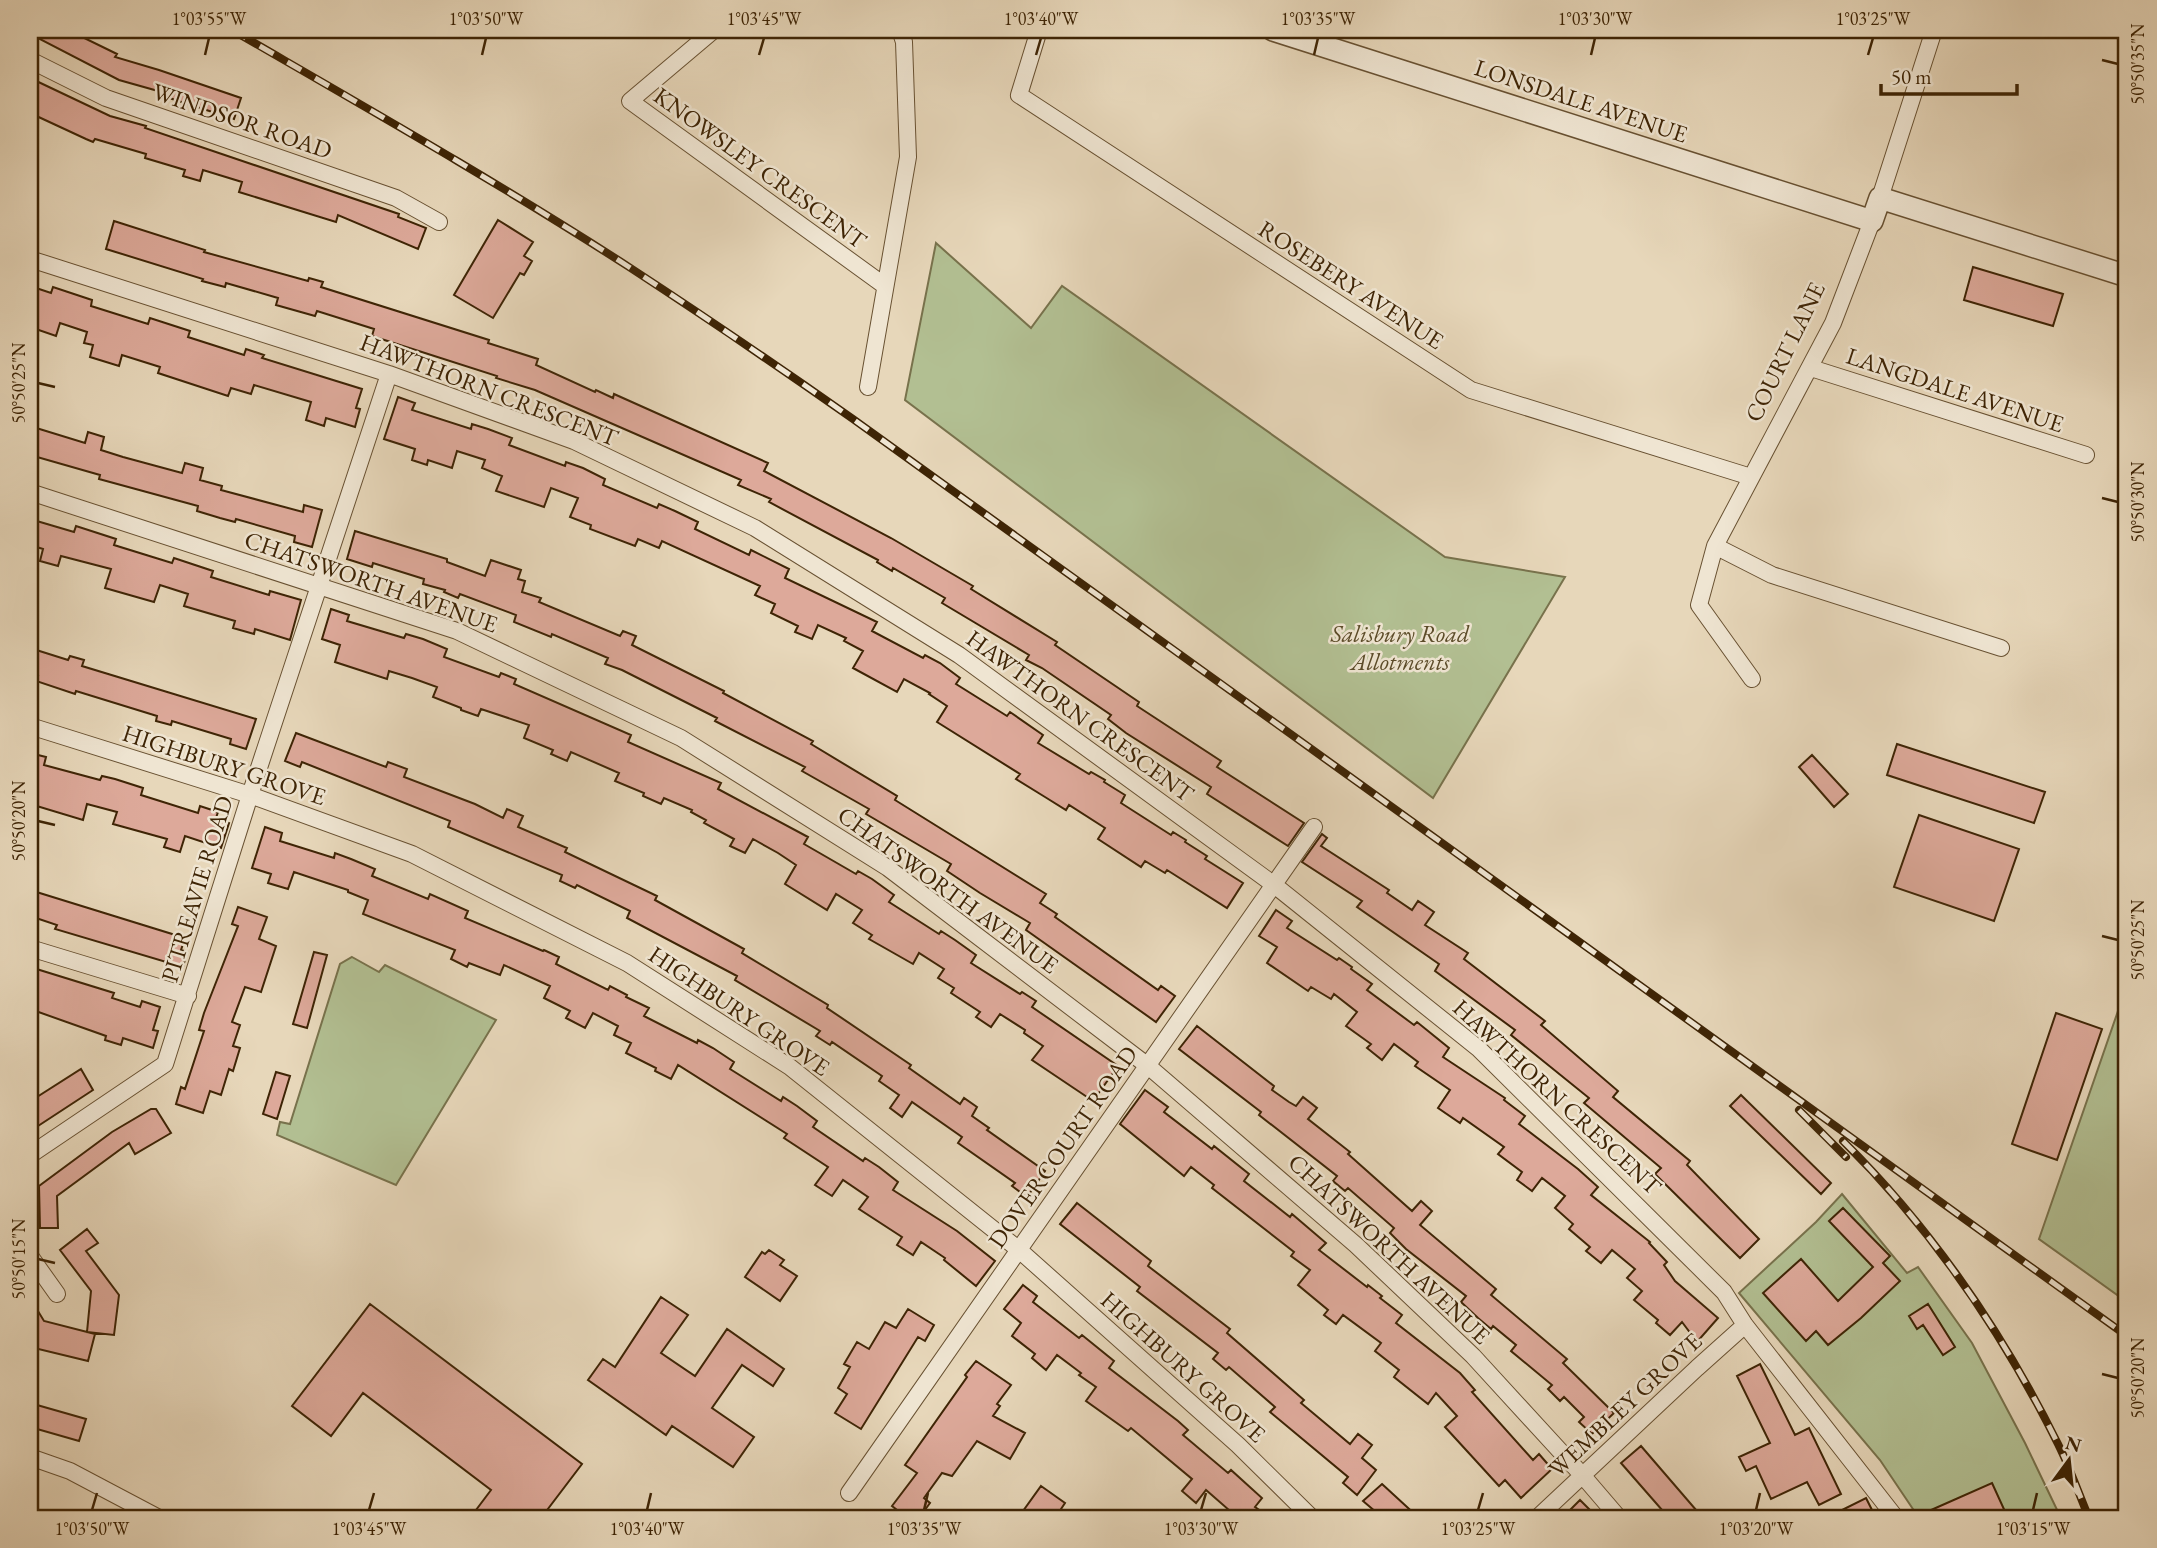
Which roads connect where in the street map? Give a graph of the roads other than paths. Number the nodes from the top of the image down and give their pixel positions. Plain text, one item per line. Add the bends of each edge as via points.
1 (713, 30) edge
2 (900, 30) edge
3 (1039, 30) edge
4 (1273, 30) edge
5 (1934, 30) edge
6 (2118, 30) edge
7 (2127, 33) edge
8 (30, 60) edge
9 (1880, 198) junction
10 (1872, 221) junction
11 (439, 222) dead end
12 (30, 259) edge
13 (2127, 276) edge
14 (885, 286) junction
15 (1811, 368) junction
16 (389, 374) junction
17 (867, 387) dead end
18 (2086, 455) dead end
19 (1751, 477) junction
20 (30, 492) edge
21 (1715, 546) junction
22 (319, 586) junction
23 (2001, 648) dead end
24 (1752, 680) dead end
25 (30, 726) edge
26 (250, 795) junction
27 (1314, 827) dead end
28 (1273, 884) junction
29 (30, 948) edge
30 (188, 996) junction
31 (1147, 1066) junction
32 (30, 1155) edge
33 (1018, 1249) junction
34 (30, 1256) edge
35 (57, 1294) dead end
36 (1745, 1325) junction
37 (30, 1457) edge
38 (1583, 1476) junction
39 (849, 1493) dead end
40 (159, 1518) edge
41 (1312, 1518) edge
42 (1537, 1518) edge
43 (1619, 1518) edge
44 (1896, 1518) edge

1 - 14 street, KNOWSLEY CRESCENT via 630,102
2 - 14 street via 908,157
3 - 19 street, ROSEBERY AVENUE via 1019,95 1471,390
4 - 10 street, LONSDALE AVENUE
5 - 9 street, COURT LANE
6 - 7 street
8 - 11 street, WINDSOR ROAD via 106,98 396,198
9 - 10 street, COURT LANE
9 - 13 street
10 - 15 street, COURT LANE
12 - 16 street, HAWTHORN CRESCENT
14 - 17 street
15 - 18 street, LANGDALE AVENUE
15 - 19 street, COURT LANE
16 - 22 street, PITREAVIE ROAD
16 - 28 street, HAWTHORN CRESCENT via 574,441 755,528 959,655
19 - 21 street, COURT LANE
20 - 22 street, CHATSWORTH AVENUE
21 - 23 street via 1772,575
21 - 24 street, COURT LANE via 1699,605
22 - 26 street, PITREAVIE ROAD
22 - 31 street, CHATSWORTH AVENUE via 457,631 681,738 888,868
25 - 26 street, HIGHBURY GROVE
26 - 30 street, PITREAVIE ROAD
26 - 33 street, HIGHBURY GROVE via 412,854 627,963 790,1067
27 - 28 street, DOVERCOURT ROAD
28 - 31 street, DOVERCOURT ROAD
28 - 36 street, HAWTHORN CRESCENT via 1479,1049 1724,1292
29 - 30 street
30 - 32 street, PITREAVIE ROAD via 165,1064
31 - 33 street, DOVERCOURT ROAD
31 - 38 street, CHATSWORTH AVENUE via 1356,1245 1473,1356
33 - 39 street, DOVERCOURT ROAD
33 - 41 street, HIGHBURY GROVE via 1238,1445
34 - 35 street
36 - 38 street, WEMBLEY GROVE
36 - 44 street, HAWTHORN CRESCENT
37 - 40 street via 71,1471
38 - 42 street, WEMBLEY GROVE
38 - 43 street, CHATSWORTH AVENUE

